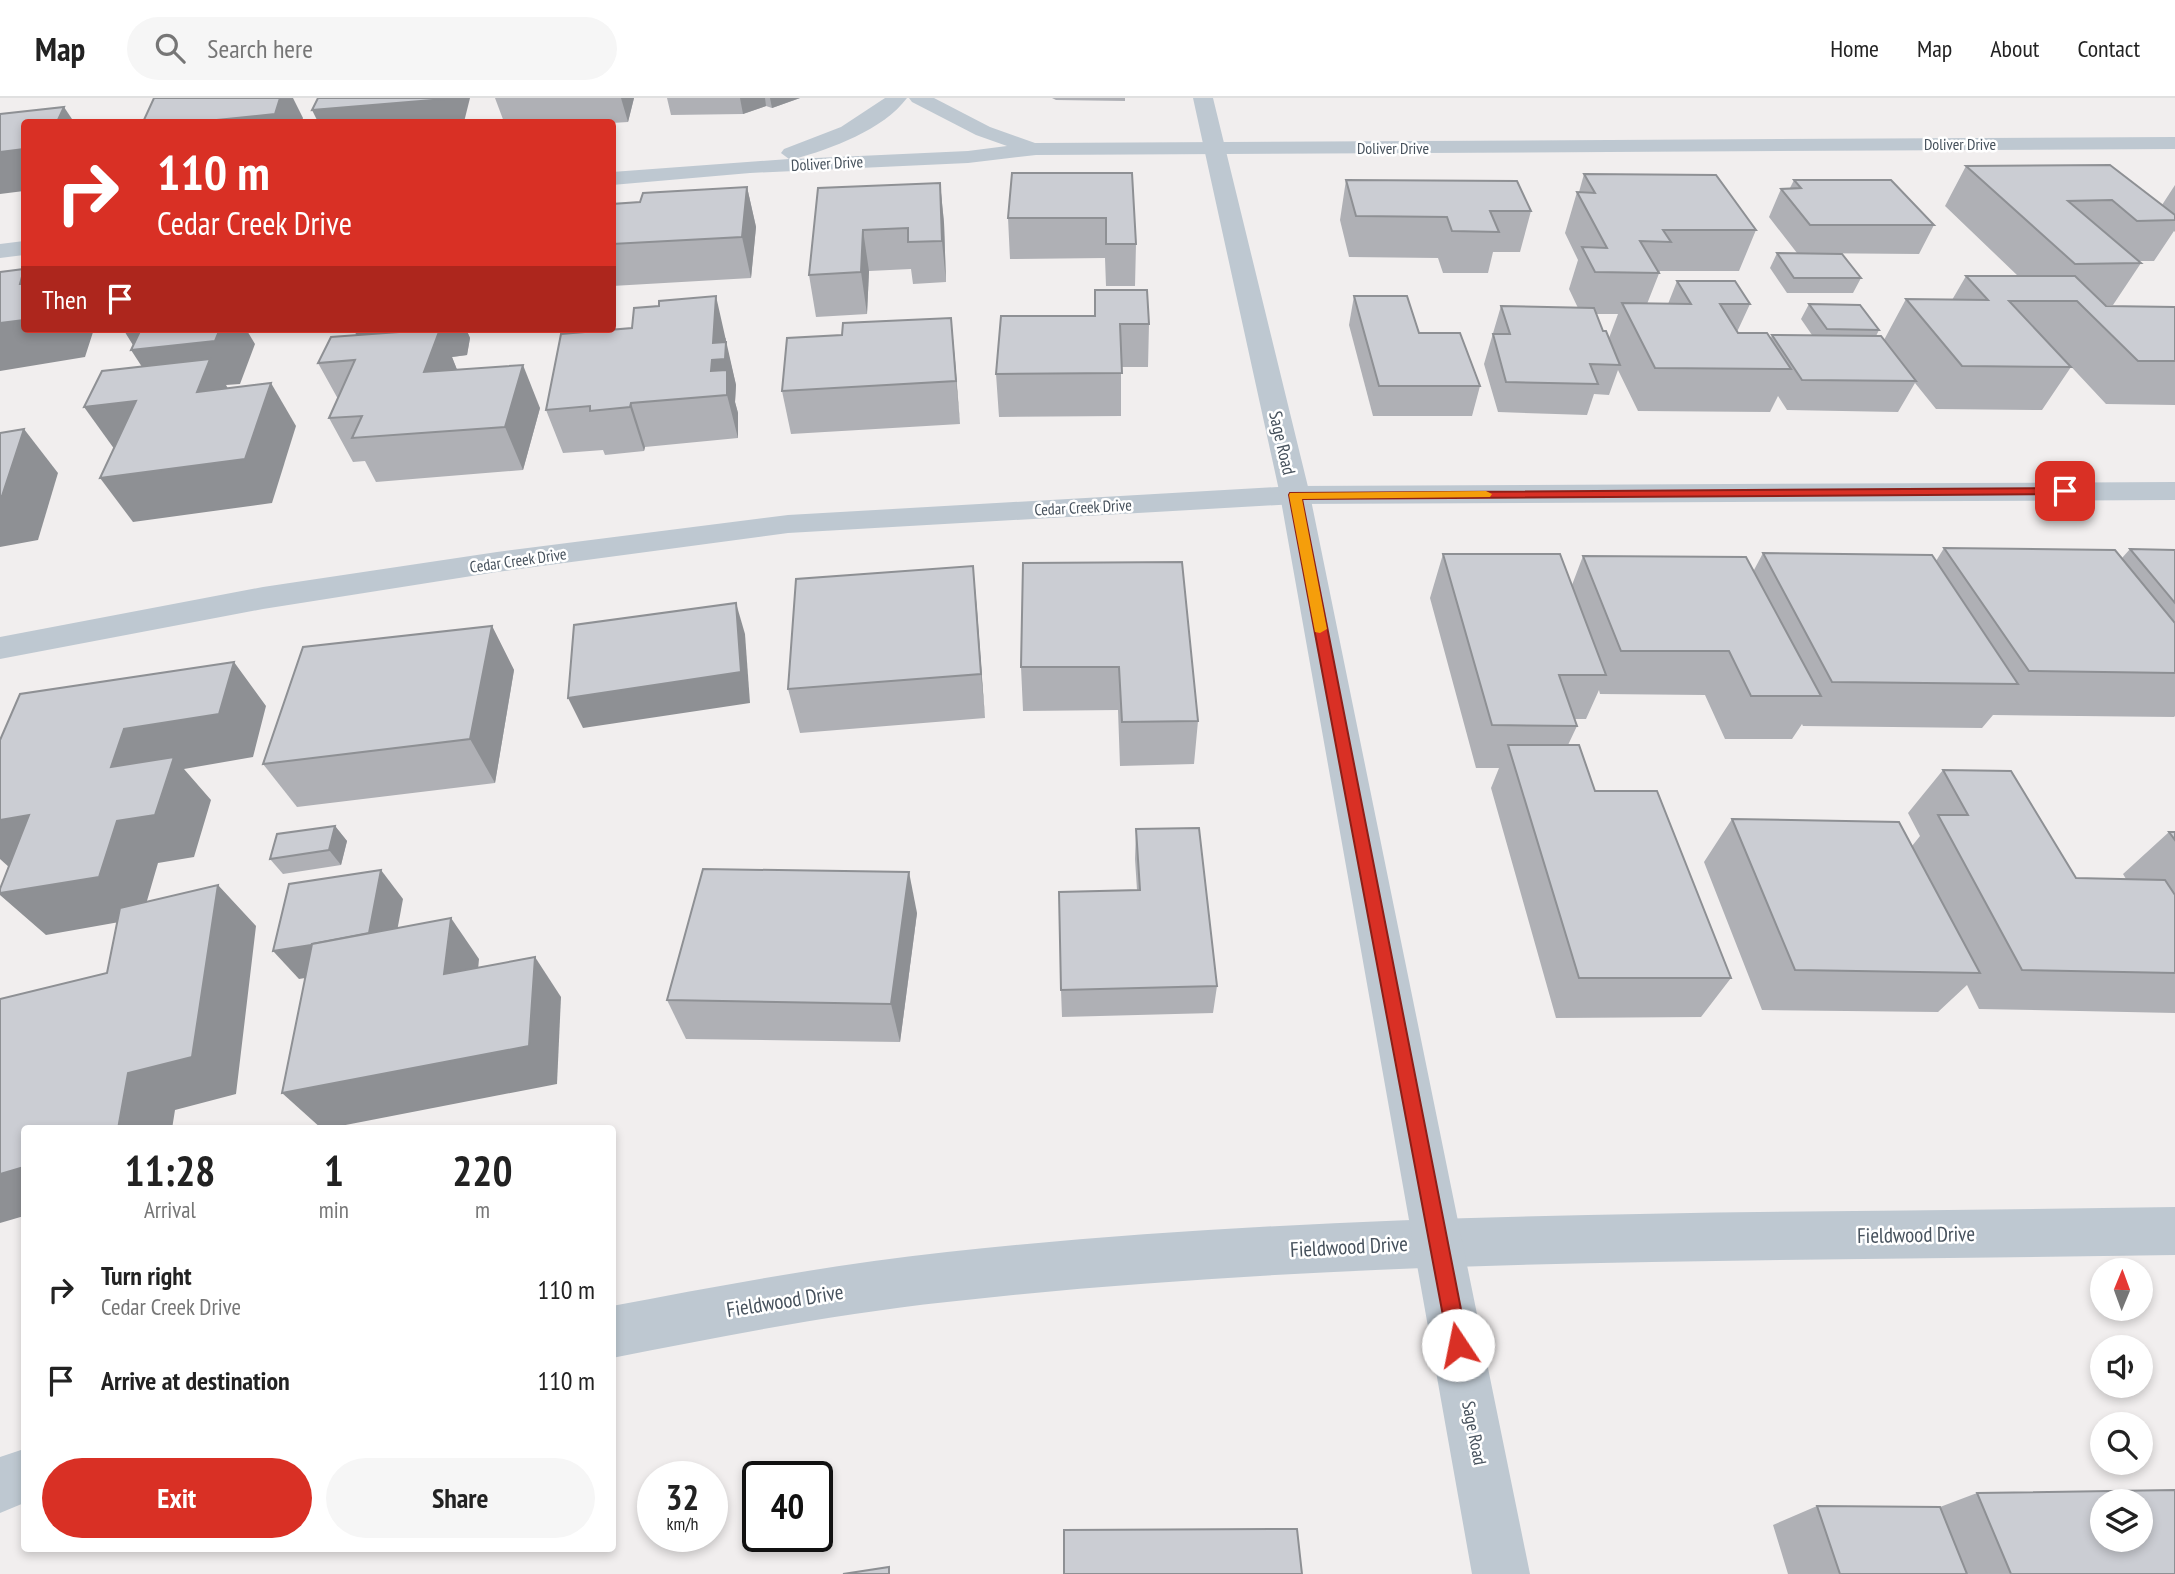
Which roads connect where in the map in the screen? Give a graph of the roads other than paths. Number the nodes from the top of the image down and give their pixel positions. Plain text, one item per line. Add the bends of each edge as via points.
1 (897, 98) edge
2 (919, 98) edge
3 (1203, 98) edge
4 (2175, 143) edge
5 (1213, 148) junction
6 (1036, 149) junction
7 (750, 167) junction
8 (616, 179) edge
9 (21, 248) edge
10 (0, 251) edge
11 (2175, 491) edge
12 (1295, 495) junction
13 (0, 648) edge
14 (2175, 1231) edge
15 (1438, 1243) junction
16 (616, 1331) edge
17 (21, 1477) edge
18 (0, 1485) edge
19 (1501, 1574) edge

1 - 7 street via 886,110 835,138
2 - 6 street via 983,131
3 - 5 street, Sage Road
4 - 5 street, Doliver Drive
5 - 6 street, Doliver Drive
5 - 12 street, Sage Road
6 - 7 street, Doliver Drive via 968,157
7 - 8 street, Doliver Drive
9 - 10 street
11 - 12 street, Cedar Creek Drive
12 - 13 street, Cedar Creek Drive via 788,524 263,597
12 - 15 street, Sage Road
14 - 15 street, Fieldwood Drive
15 - 16 street, Fieldwood Drive via 1152,1256 943,1277
15 - 19 street, Sage Road
17 - 18 street

